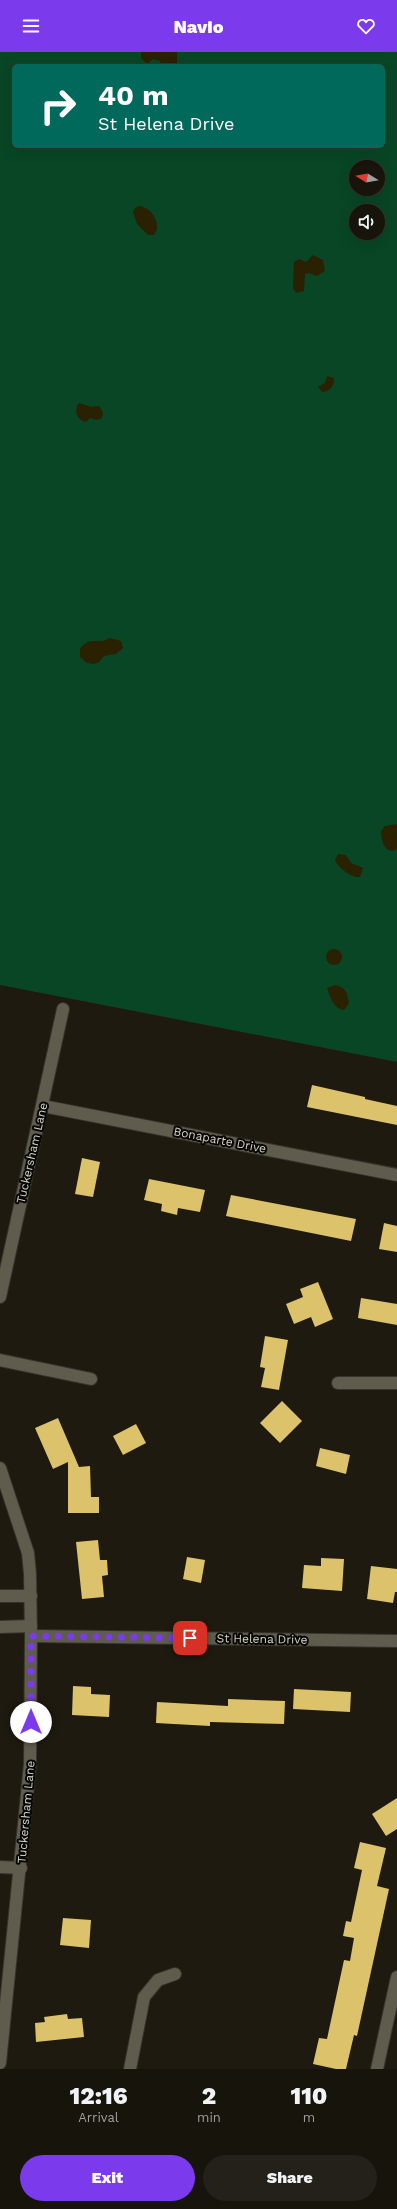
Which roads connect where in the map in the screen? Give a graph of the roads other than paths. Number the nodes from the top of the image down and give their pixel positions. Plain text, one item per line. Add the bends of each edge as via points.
1 (63, 1009) dead end
2 (43, 1106) junction
3 (397, 1175) edge
4 (0, 1297) edge
5 (0, 1360) edge
6 (90, 1379) dead end
7 (338, 1383) dead end
8 (397, 1383) edge
9 (0, 1468) edge
10 (0, 1596) edge
11 (30, 1596) junction
12 (0, 1627) edge
13 (31, 1631) junction
14 (397, 1641) edge
15 (0, 1868) edge
16 (21, 1868) junction
17 (175, 1974) dead end
18 (397, 1977) edge
19 (394, 2008) edge
20 (0, 2063) edge
21 (130, 2069) edge
22 (377, 2069) edge

1 - 2 street, Tuckersham Lane
2 - 3 street, Bonaparte Drive
2 - 4 street, Tuckersham Lane
5 - 6 street
7 - 8 street
9 - 11 street, Tuckersham Lane via 28,1553
10 - 11 street
11 - 13 street, Tuckersham Lane
12 - 13 street, St Helena Drive
13 - 14 street, St Helena Drive
13 - 16 street, Tuckersham Lane via 30,1764
15 - 16 street
16 - 20 street, Tuckersham Lane
17 - 21 street via 158,1980 144,1997
18 - 19 street
19 - 22 street

